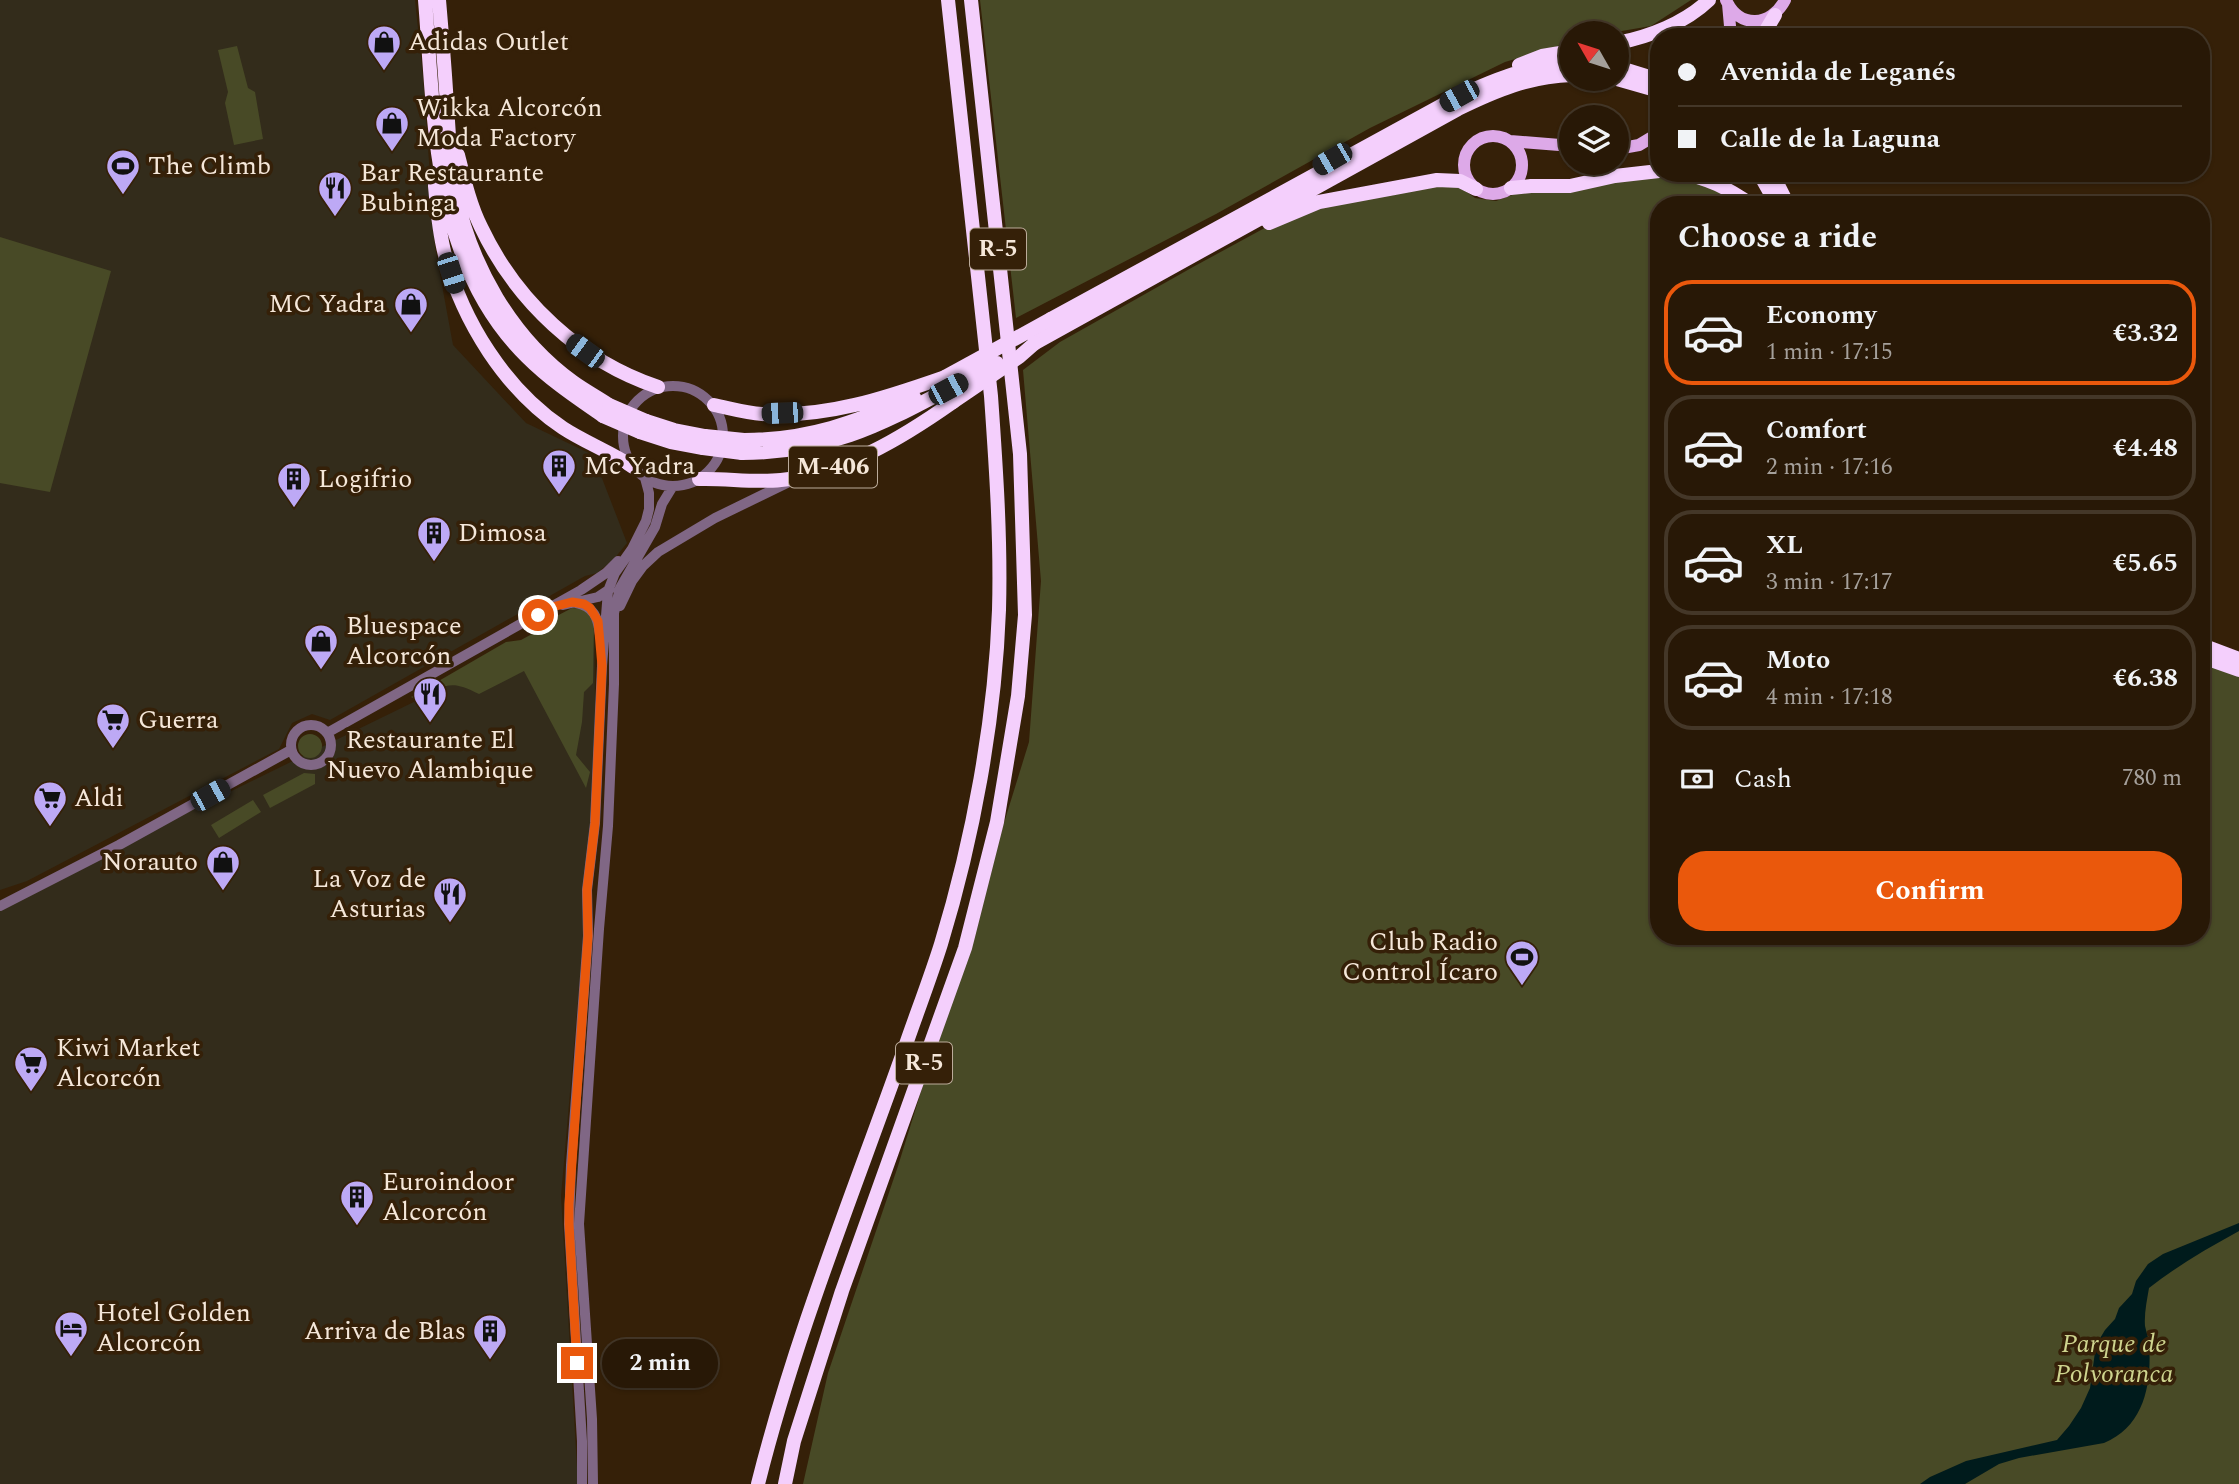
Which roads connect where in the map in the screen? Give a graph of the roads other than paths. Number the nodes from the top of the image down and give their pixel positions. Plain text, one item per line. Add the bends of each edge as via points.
1 (425, 0) edge
2 (439, 0) edge
3 (948, 0) edge
4 (971, 0) edge
5 (1709, 0) edge
6 (1785, 0) edge
7 (1727, 2) edge
8 (1775, 15) junction
9 (1750, 21) junction
10 (1663, 28) edge
11 (1730, 28) edge
12 (1740, 28) edge
13 (1767, 28) edge
14 (1650, 33) edge
15 (1629, 41) edge
16 (1559, 53) edge
17 (1559, 65) edge
18 (1629, 71) edge
19 (1559, 77) edge
20 (1650, 77) edge
21 (439, 79) junction
22 (1629, 82) edge
23 (1650, 88) edge
24 (1650, 138) edge
25 (1510, 141) junction
26 (1552, 144) junction
27 (1559, 145) edge
28 (1629, 147) edge
29 (1522, 168) junction
30 (1650, 172) edge
31 (1713, 182) edge
32 (1511, 188) junction
33 (1476, 189) junction
34 (1739, 196) edge
35 (1197, 240) junction
36 (1145, 283) junction
37 (1055, 324) junction
38 (658, 387) junction
39 (948, 389) junction
40 (714, 405) junction
41 (633, 467) junction
42 (820, 472) junction
43 (645, 478) junction
44 (699, 479) junction
45 (673, 486) junction
46 (641, 533) junction
47 (645, 546) junction
48 (608, 591) junction
49 (572, 602) junction
50 (552, 607) junction
51 (998, 618) junction
52 (614, 641) junction
53 (2210, 648) edge
54 (2239, 659) edge
55 (2210, 660) edge
56 (602, 666) junction
57 (2239, 670) edge
58 (985, 677) dead end
59 (327, 733) junction
60 (291, 750) junction
61 (0, 906) edge
62 (855, 1166) dead end
63 (844, 1217) junction
64 (837, 1333) dead end
65 (812, 1386) junction
66 (582, 1484) edge
67 (593, 1484) edge
68 (758, 1484) edge
69 (785, 1484) edge

1 - 21 highway, M-406
2 - 21 highway, M-406
3 - 51 highway, R-5 via 991,396
4 - 65 highway, R-5 via 1020,454 1025,615 1018,696 997,822 965,948
5 - 10 highway
6 - 8 main road
7 - 9 main road
7 - 11 main road
8 - 9 main road
8 - 13 highway
9 - 12 main road
14 - 15 highway
16 - 35 highway via 1493,74 1429,104
17 - 35 highway, M-406 via 1507,75 1459,96
18 - 20 highway
19 - 36 highway, M-406 via 1531,80 1479,99
21 - 38 highway, M-406 via 480,225 519,290 545,318 600,361
21 - 39 highway, M-406, bridge via 443,190 452,228 477,288 498,323 526,357 565,390 671,442 743,446 847,424 916,396
21 - 41 highway, M-406 via 429,117 432,156 444,253 457,293 502,370 535,405 562,427
22 - 23 highway
24 - 28 main road
25 - 26 main road
25 - 29 main road
25 - 33 main road via 1484,137 1469,148 1465,174
26 - 27 main road
26 - 29 main road via 1535,153
29 - 32 main road
30 - 32 highway via 1570,186
31 - 34 highway
32 - 33 main road via 1494,195
33 - 36 highway via 1460,181 1437,180 1320,202
35 - 37 highway, M-406
36 - 37 highway, M-406
37 - 39 highway, M-406, bridge
37 - 39 highway, M-406, bridge via 1035,343
38 - 40 street via 687,387
38 - 41 street via 628,412 624,450
39 - 40 highway, M-406 via 824,412 761,414
39 - 42 highway, M-406 via 919,426 883,447
40 - 44 street via 722,420 721,453
41 - 43 street
42 - 44 highway, M-406 via 772,480
42 - 52 street via 778,486 658,552 626,592
43 - 45 street
43 - 46 street via 649,509
44 - 45 street
45 - 47 street
46 - 48 street
46 - 50 street via 606,573
47 - 48 street
47 - 52 street via 617,598
48 - 49 street
48 - 56 street
49 - 50 street
49 - 56 street via 584,604 596,614
50 - 59 street
51 - 58 highway
51 - 63 highway, R-5 via 993,696 974,814 948,918
52 - 67 street via 608,826 579,1224
53 - 54 highway
55 - 57 highway
56 - 66 street via 569,1224
59 - 60 street via 304,726 294,735
59 - 60 street via 330,749 321,762 306,765
60 - 61 street
62 - 63 highway via 846,1191
63 - 68 highway, R-5 via 794,1356
64 - 65 highway
65 - 69 highway, R-5

